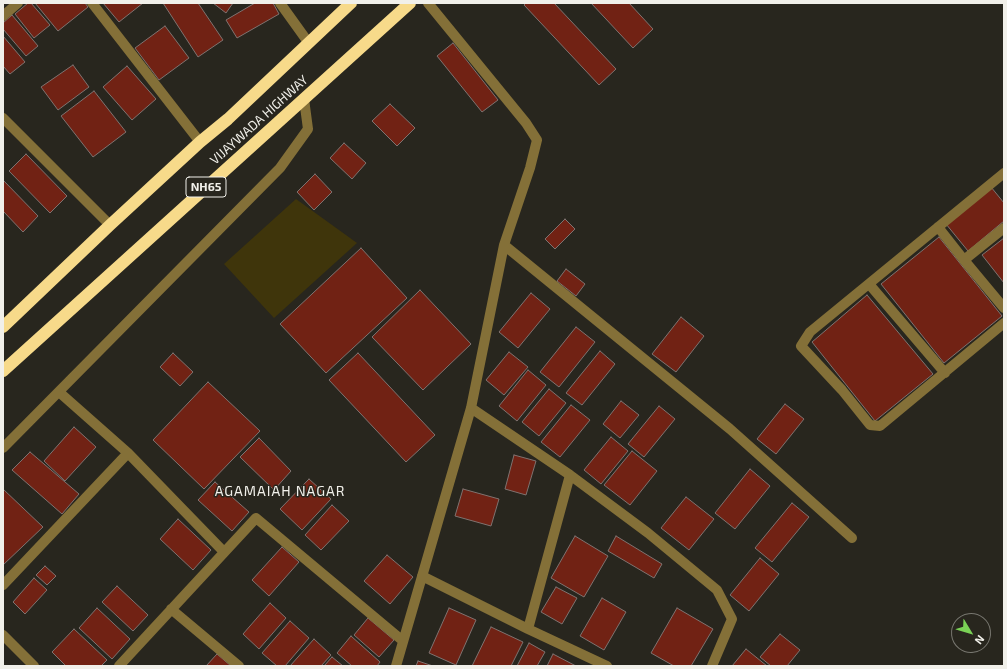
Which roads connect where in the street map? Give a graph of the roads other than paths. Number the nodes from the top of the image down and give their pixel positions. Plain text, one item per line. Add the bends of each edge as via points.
1 (18, 3) edge
2 (92, 3) edge
3 (280, 3) edge
4 (351, 3) edge
5 (410, 3) edge
6 (428, 3) edge
7 (3, 16) edge
8 (308, 42) junction
9 (304, 99) junction
10 (3, 118) edge
11 (200, 142) junction
12 (1003, 178) edge
13 (110, 225) junction
14 (938, 227) junction
15 (1004, 228) edge
16 (504, 245) junction
17 (964, 260) junction
18 (869, 284) junction
19 (1004, 308) edge
20 (1004, 323) edge
21 (5, 324) edge
22 (3, 371) edge
23 (945, 373) junction
24 (59, 392) junction
25 (471, 408) junction
26 (3, 448) edge
27 (128, 453) junction
28 (570, 475) junction
29 (852, 538) dead end
30 (224, 552) junction
31 (422, 576) junction
32 (3, 585) edge
33 (171, 609) junction
34 (528, 629) junction
35 (3, 635) edge
36 (402, 641) junction
37 (34, 666) edge
38 (119, 666) edge
39 (239, 666) edge
40 (396, 666) edge
41 (607, 666) edge
42 (712, 666) edge

1 - 7 street
2 - 11 street
3 - 8 street
4 - 8 highway, VIJAYWADA HIGHWAY / NH65
5 - 9 highway, VIJAYWADA HIGHWAY / NH65
6 - 16 street via 537,140
8 - 11 highway, VIJAYWADA HIGHWAY / NH65 via 228,119
9 - 22 highway, VIJAYWADA HIGHWAY / NH65
9 - 24 street via 308,129 280,168
10 - 13 street
11 - 13 highway, VIJAYWADA HIGHWAY / NH65
12 - 14 street
13 - 21 highway, VIJAYWADA HIGHWAY / NH65
14 - 17 street
14 - 18 street
15 - 17 street
16 - 25 street
16 - 29 street via 730,429
17 - 19 street
18 - 23 street
18 - 23 street via 810,332 801,346 870,425 880,426
20 - 23 street
24 - 26 street
24 - 27 street
25 - 28 street
25 - 31 street
27 - 30 street
27 - 32 street
28 - 34 street
28 - 42 street via 648,533 717,590 732,618
30 - 33 street
30 - 36 street via 256,518
31 - 34 street
31 - 36 street
33 - 38 street
33 - 39 street
34 - 41 street
35 - 37 street
36 - 40 street

